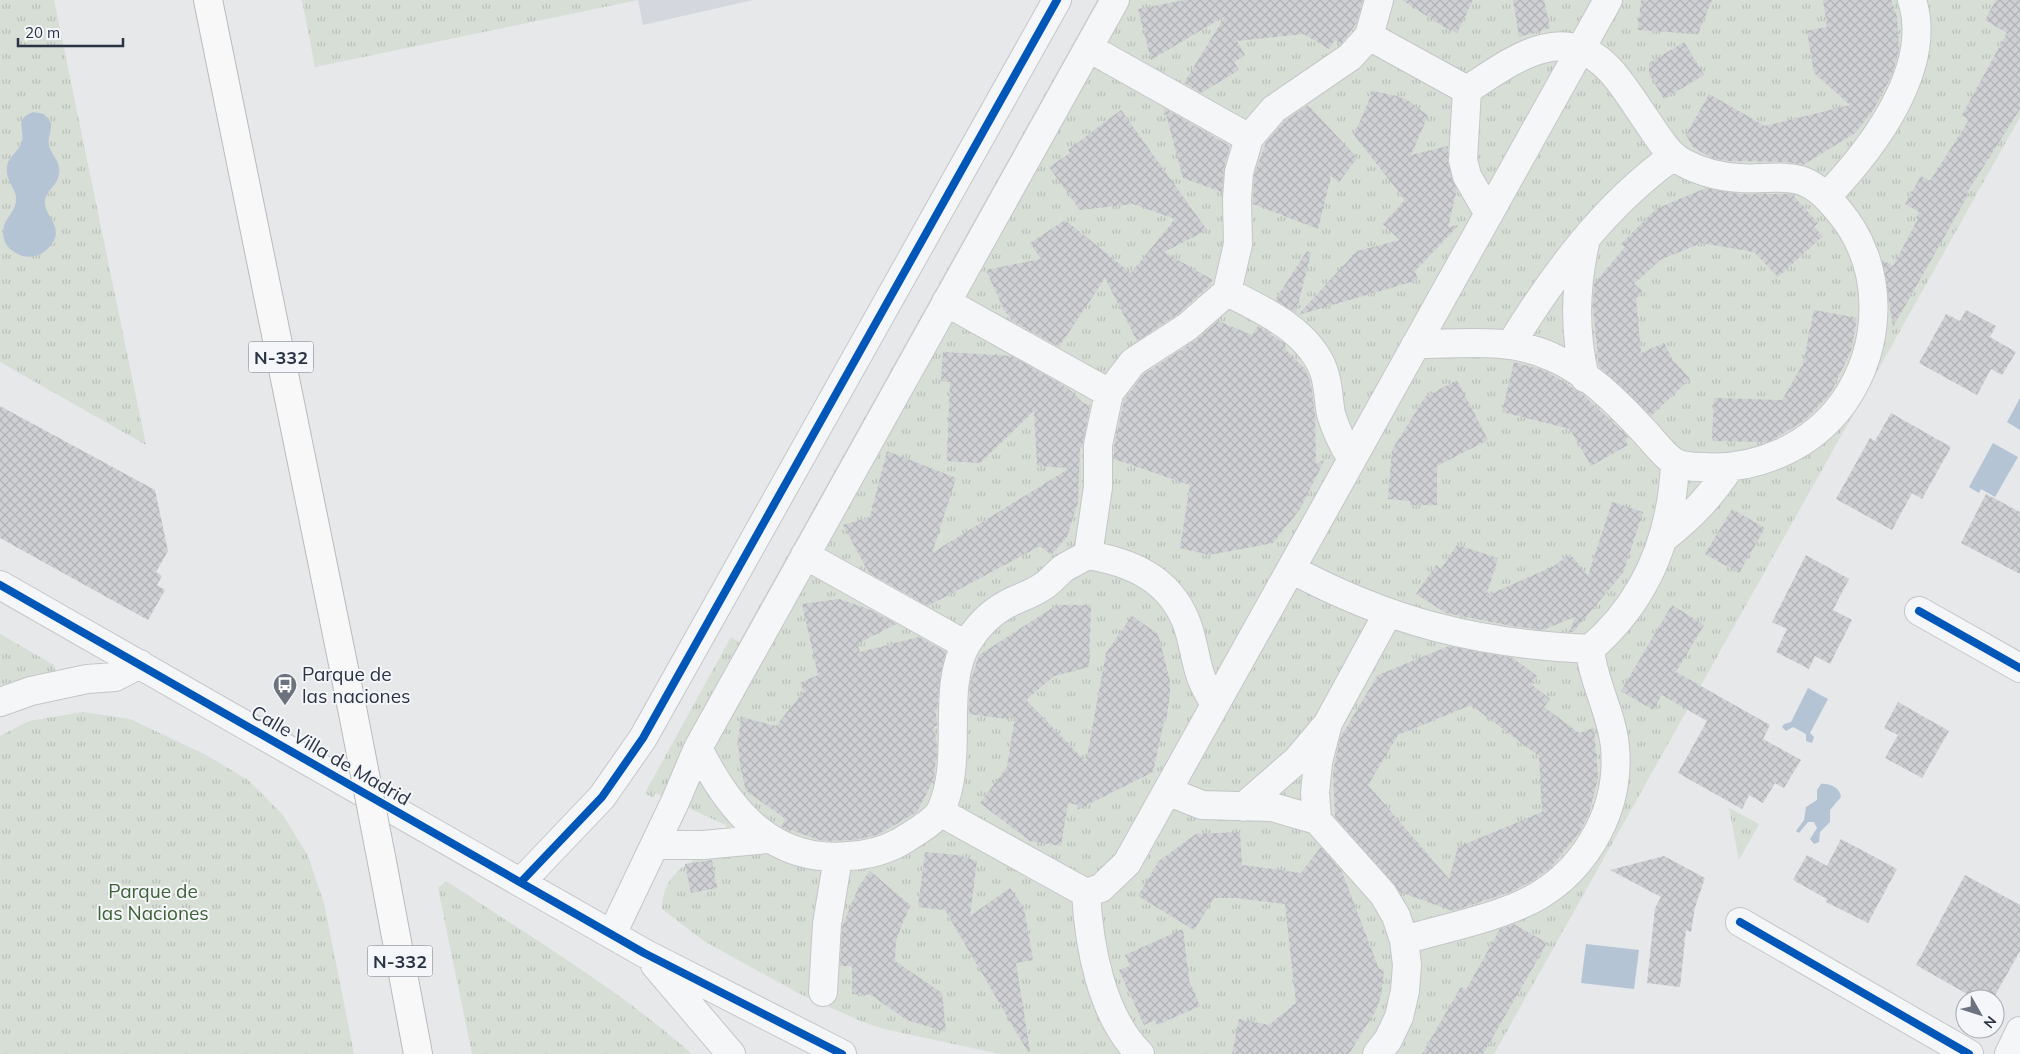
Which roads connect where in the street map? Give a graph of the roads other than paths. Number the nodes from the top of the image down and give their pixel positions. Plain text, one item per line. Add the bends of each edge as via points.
1 (208, 0) edge
2 (1057, 0) edge
3 (1115, 0) edge
4 (1379, 0) edge
5 (1608, 0) edge
6 (1912, 0) edge
7 (1369, 36) junction
8 (1089, 48) junction
9 (1581, 48) junction
10 (1467, 90) junction
11 (1249, 138) junction
12 (1672, 157) junction
13 (1827, 196) junction
14 (1488, 214) junction
15 (1586, 239) junction
16 (1227, 292) junction
17 (946, 302) junction
18 (1416, 344) junction
19 (1511, 344) junction
20 (1585, 378) junction
21 (1109, 393) junction
22 (1352, 459) junction
23 (1675, 463) junction
24 (1730, 467) junction
25 (1664, 538) junction
26 (805, 555) junction
27 (1088, 555) junction
28 (1291, 568) junction
29 (0, 586) edge
30 (1919, 611) dead end
31 (1388, 614) junction
32 (966, 645) junction
33 (1590, 649) junction
34 (140, 664) junction
35 (2020, 668) edge
36 (0, 702) edge
37 (1215, 705) junction
38 (1328, 723) junction
39 (698, 748) junction
40 (1167, 791) junction
41 (1242, 808) junction
42 (940, 812) junction
43 (1317, 820) junction
44 (768, 839) junction
45 (655, 845) junction
46 (838, 858) junction
47 (521, 882) junction
48 (1086, 893) junction
49 (1740, 922) dead end
50 (612, 934) junction
51 (1404, 940) junction
52 (644, 952) junction
53 (823, 992) dead end
54 (2020, 1031) edge
55 (418, 1054) edge
56 (731, 1054) edge
57 (840, 1054) edge
58 (1140, 1054) edge
59 (1377, 1054) edge
60 (1969, 1054) edge
61 (2008, 1054) edge

1 - 55 highway, N-332, bridge via 353,714
2 - 47 street via 643,738 602,797
3 - 8 street
4 - 7 street
5 - 9 street
6 - 13 street via 1917,32 1914,56 1905,82 1874,139
7 - 10 street
7 - 11 street via 1350,57 1274,110
8 - 11 street
8 - 17 street
9 - 10 street via 1556,46 1533,50
9 - 12 street via 1612,72
9 - 14 street
10 - 14 street via 1463,160 1467,176
11 - 16 street via 1239,172 1238,244
12 - 13 street via 1714,174 1800,180
12 - 15 street via 1632,188
13 - 24 street via 1861,245 1870,274 1874,310 1865,362 1835,414 1813,434 1760,462
14 - 18 street
15 - 19 street via 1546,290
15 - 20 street via 1576,300 1578,343
16 - 21 street via 1187,327 1133,362
16 - 22 street via 1286,326 1314,353 1326,379 1339,438
17 - 21 street
17 - 26 street
18 - 19 street
18 - 22 street
19 - 20 street via 1554,357
20 - 23 street via 1624,410
21 - 27 street via 1098,445 1098,487
22 - 28 street
23 - 24 street
23 - 25 street via 1672,505
24 - 25 street via 1712,495 1693,516
25 - 33 street via 1635,600
26 - 32 street
26 - 39 street
27 - 32 street via 1064,568 1045,585 989,616
27 - 37 street via 1117,560 1145,573 1168,592 1184,618 1200,676
28 - 31 street
28 - 37 street
29 - 34 street, Calle Villa de Madrid
30 - 35 street
31 - 33 street via 1487,640
31 - 38 street
32 - 42 street via 955,687 951,774
33 - 51 street via 1592,668 1611,724 1615,748 1611,796 1593,842 1562,879 1542,894 1520,905
34 - 36 street via 115,677 31,691
34 - 47 street, Calle Villa de Madrid
37 - 40 street
38 - 41 street via 1297,760
38 - 43 street via 1318,762
39 - 44 street via 728,800
39 - 45 street
40 - 41 street via 1202,805
40 - 48 street via 1127,863 1101,888
41 - 43 street via 1272,807
42 - 46 street via 892,847 866,855
42 - 48 street
43 - 51 street via 1383,894 1396,916
44 - 45 street via 703,845
44 - 46 street via 810,855
45 - 50 street
46 - 53 street via 827,924
47 - 50 street, Calle Villa de Madrid
48 - 58 street via 1088,926 1103,990 1117,1020
49 - 60 street
50 - 52 street, Calle Villa de Madrid
51 - 59 street via 1407,965 1405,992 1399,1017
52 - 56 street
52 - 57 street, Calle Villa de Madrid
54 - 61 street

